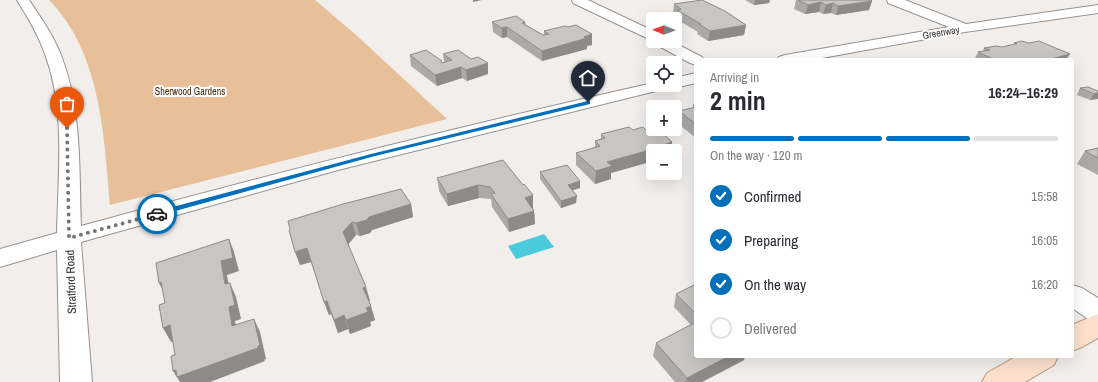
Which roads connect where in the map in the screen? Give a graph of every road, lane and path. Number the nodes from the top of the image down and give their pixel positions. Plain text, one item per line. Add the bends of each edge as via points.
1 (23, 0) edge
2 (578, 0) edge
3 (893, 0) edge
4 (1098, 9) edge
5 (965, 28) junction
6 (646, 34) edge
7 (673, 48) edge
8 (796, 58) edge
9 (694, 59) edge
10 (694, 78) edge
11 (682, 81) edge
12 (646, 89) edge
13 (69, 238) junction
14 (0, 258) edge
15 (1074, 296) edge
16 (1098, 312) edge
17 (1098, 325) edge
18 (1074, 339) edge
19 (1040, 358) edge
20 (76, 382) edge
21 (998, 382) edge

1 - 13 street, Stratford Road via 46,35 61,79 69,142
2 - 6 street
3 - 5 street
4 - 5 street, Greenway
5 - 8 street, Greenway
7 - 9 street
10 - 11 street
12 - 13 street via 373,155
13 - 14 street
13 - 20 street, Stratford Road
15 - 16 street
17 - 18 main road
19 - 21 main road

